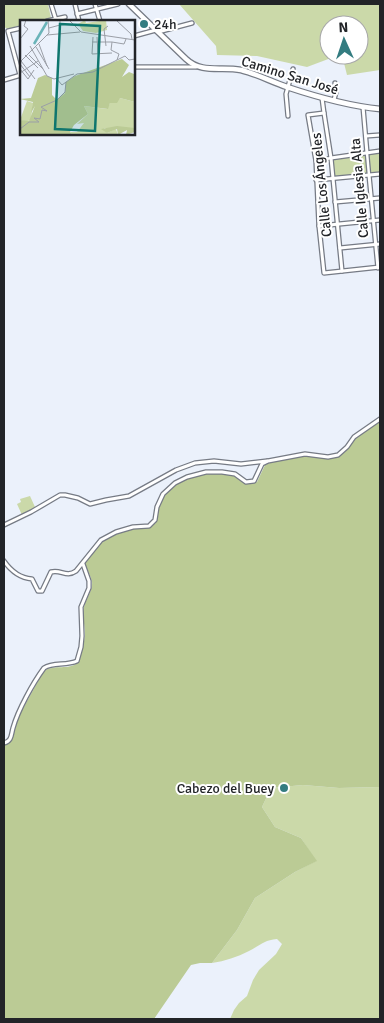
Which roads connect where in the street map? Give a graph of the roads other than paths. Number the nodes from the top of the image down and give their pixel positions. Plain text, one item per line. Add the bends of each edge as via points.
1 (51, 4) edge
2 (75, 4) edge
3 (95, 4) edge
4 (118, 4) edge
5 (130, 4) edge
6 (96, 9) junction
7 (77, 14) junction
8 (65, 17) dead end
9 (56, 20) edge
10 (79, 20) edge
11 (100, 20) edge
12 (192, 23) dead end
13 (20, 28) edge
14 (157, 31) junction
15 (135, 36) edge
16 (135, 67) edge
17 (196, 67) junction
18 (293, 69) dead end
19 (20, 72) edge
20 (20, 75) edge
21 (4, 80) edge
22 (335, 83) dead end
23 (288, 87) junction
24 (322, 97) junction
25 (334, 100) junction
26 (363, 107) junction
27 (380, 109) edge
28 (324, 113) junction
29 (288, 116) dead end
30 (380, 135) edge
31 (366, 136) junction
32 (380, 151) edge
33 (367, 153) junction
34 (331, 158) junction
35 (316, 161) junction
36 (380, 174) edge
37 (369, 175) junction
38 (333, 178) junction
39 (316, 180) junction
40 (380, 198) edge
41 (371, 199) junction
42 (335, 202) junction
43 (380, 220) edge
44 (373, 221) junction
45 (337, 224) junction
46 (319, 226) junction
47 (378, 245) edge
48 (340, 248) junction
49 (379, 268) edge
50 (342, 271) junction
51 (380, 419) edge
52 (268, 461) junction
53 (4, 525) edge
54 (4, 561) edge
55 (83, 564) junction
56 (4, 743) edge

1 - 9 street
2 - 7 street
3 - 6 street
4 - 6 street
5 - 14 main road
6 - 7 street
6 - 11 street
7 - 10 street
8 - 9 street
12 - 14 street
13 - 19 street via 8,31
14 - 15 street
14 - 17 main road
16 - 17 street, Camino San José
17 - 23 main road, Camino San José via 239,70
18 - 23 street
20 - 21 street
22 - 25 street
23 - 24 main road, Camino San José
23 - 29 street
24 - 25 main road, Camino San José
24 - 28 street, Calle Los Ángeles
25 - 26 main road, Camino San José
26 - 27 main road, Camino San José
26 - 31 street, Calle Iglesia Alta
28 - 34 street, Calle Los Ángeles
28 - 35 street via 308,115
30 - 31 street
31 - 33 street, Calle Iglesia Alta
32 - 33 street
33 - 34 street
33 - 37 street, Calle Iglesia Alta
34 - 35 street
34 - 38 street, Calle Los Ángeles
35 - 39 street
36 - 37 street
37 - 38 street
37 - 41 street, Calle Iglesia Alta
38 - 39 street
38 - 42 street, Calle Los Ángeles
39 - 46 street
40 - 41 street
41 - 42 street
41 - 44 street, Calle Iglesia Alta
42 - 45 street, Calle Los Ángeles
43 - 44 street
44 - 45 street
44 - 47 street, Calle Iglesia Alta
45 - 46 street
45 - 48 street, Calle Los Ángeles
46 - 50 street via 324,273
47 - 48 street
47 - 49 street, Calle Iglesia Alta
48 - 50 street, Calle Los Ángeles
49 - 50 street
51 - 52 street via 354,437 338,455 305,454
52 - 53 street via 195,463 128,496 90,504 60,495
52 - 55 street via 262,464 254,481 246,482 235,474 206,472 175,483 163,494 155,520 149,526 116,532 101,540
54 - 55 street via 17,575 32,579 38,591 42,591 51,572 70,574
55 - 56 street via 89,588 81,607 82,636 77,661 44,668 18,712 11,738

